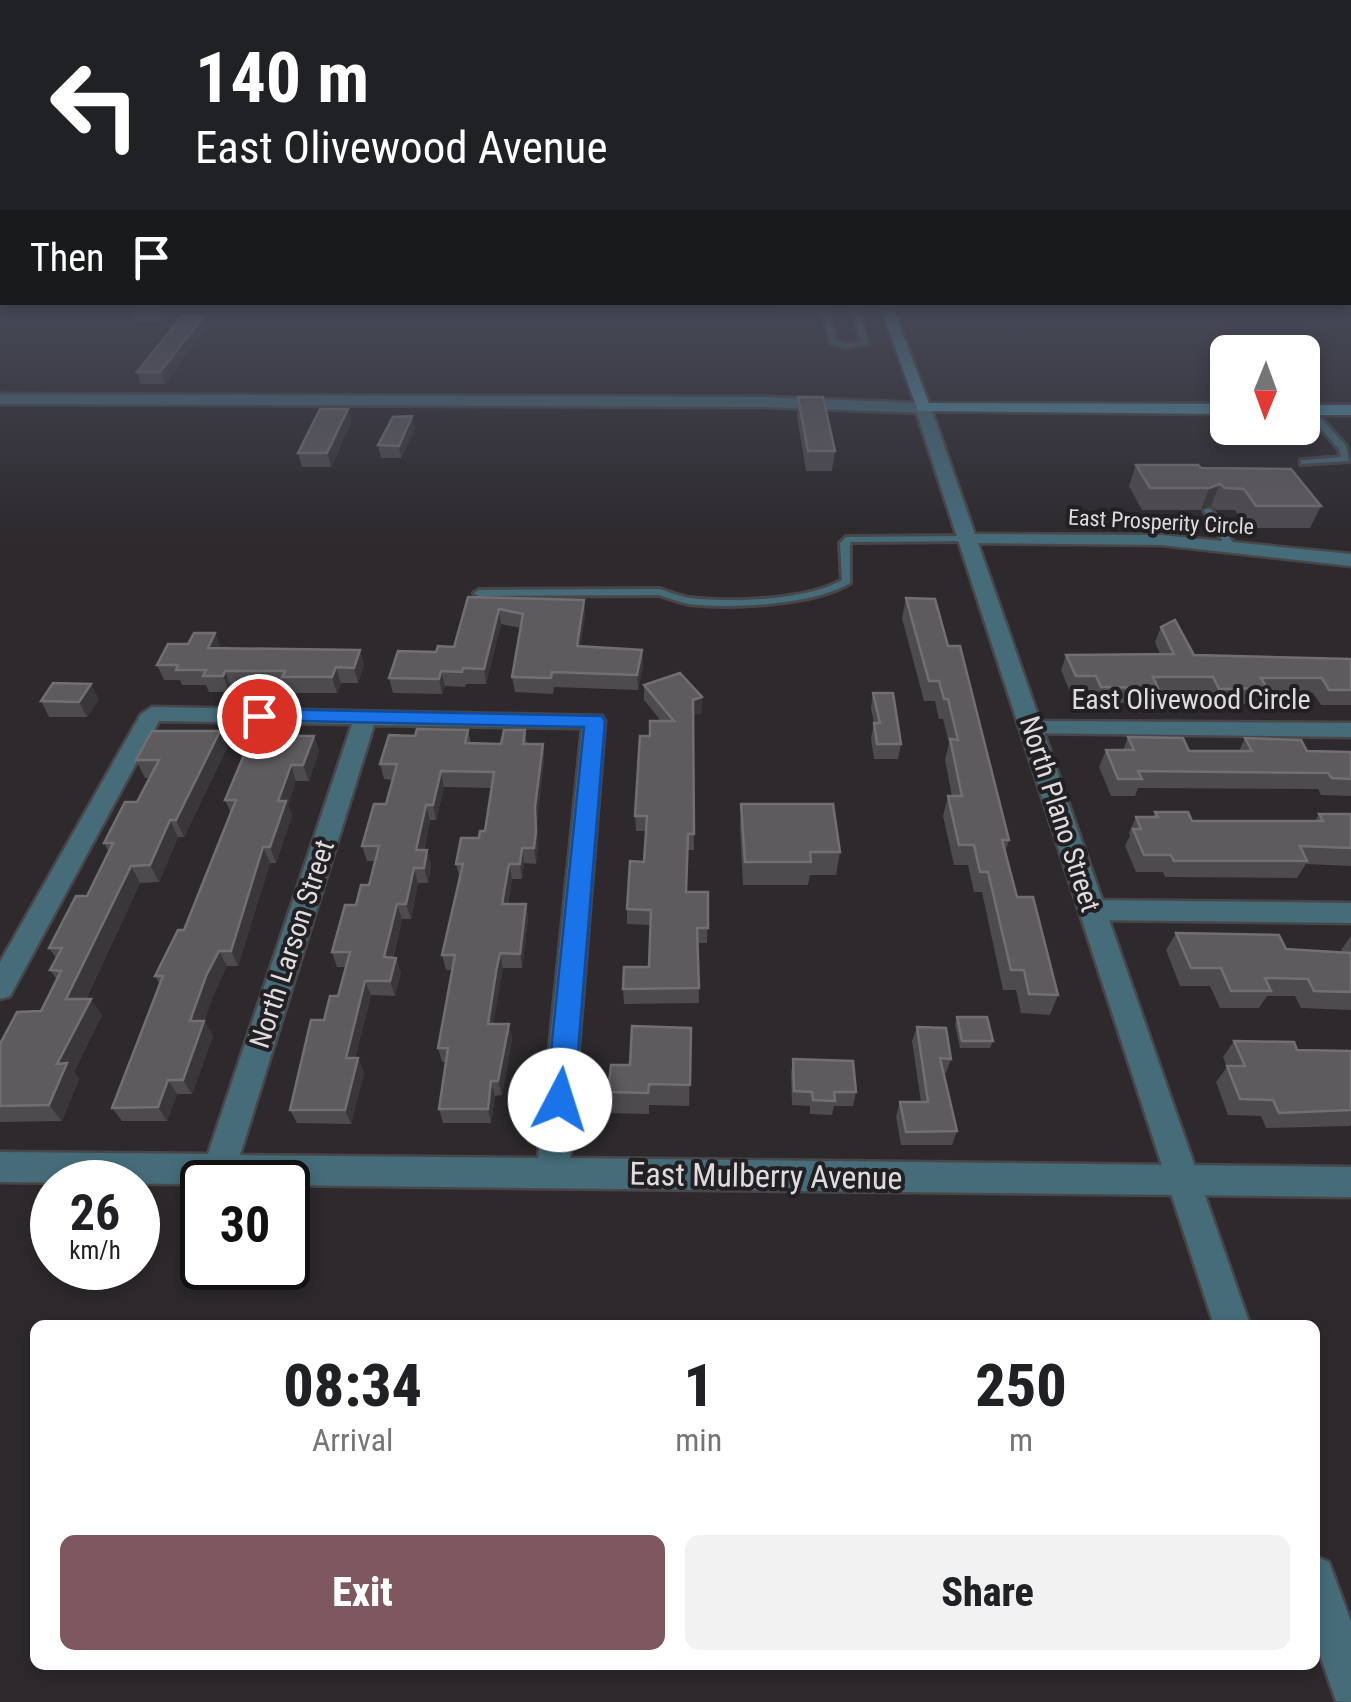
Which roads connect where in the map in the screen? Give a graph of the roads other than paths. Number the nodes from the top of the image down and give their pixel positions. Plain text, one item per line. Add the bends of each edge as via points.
1 (914, 382) edge
2 (0, 399) edge
3 (923, 408) junction
4 (1210, 410) edge
5 (1320, 410) edge
6 (1351, 410) edge
7 (1320, 424) edge
8 (1304, 462) dead end
9 (1208, 511) dead end
10 (968, 539) junction
11 (1230, 546) junction
12 (1351, 560) edge
13 (479, 592) dead end
14 (365, 718) junction
15 (1032, 728) junction
16 (1351, 730) edge
17 (1092, 910) junction
18 (1351, 912) edge
19 (0, 988) edge
20 (222, 1160) edge
21 (0, 1168) edge
22 (180, 1170) edge
23 (310, 1171) edge
24 (553, 1173) junction
25 (1186, 1180) junction
26 (1351, 1182) edge
27 (1230, 1320) edge
28 (1320, 1591) edge
29 (1351, 1686) edge

1 - 3 main road, North Plano Street
2 - 3 street
3 - 4 main road
3 - 10 street, North Plano Street
5 - 6 main road
7 - 8 lane via 1346,459
9 - 11 lane
10 - 11 street, East Prosperity Circle
10 - 13 lane via 848,539 847,581 841,586 759,601 685,600 660,592
10 - 15 street, North Plano Street
11 - 12 street, East Prosperity Circle
14 - 19 street via 152,714
14 - 20 street, North Larson Street
14 - 24 street via 594,721
15 - 16 street, East Olivewood Circle
15 - 17 street, North Plano Street
17 - 18 street
17 - 25 street, North Plano Street
21 - 22 street, East Mulberry Avenue
23 - 24 street, East Mulberry Avenue
24 - 25 street, East Mulberry Avenue
25 - 26 street, East Mulberry Avenue
25 - 27 street, North Plano Street
28 - 29 street

